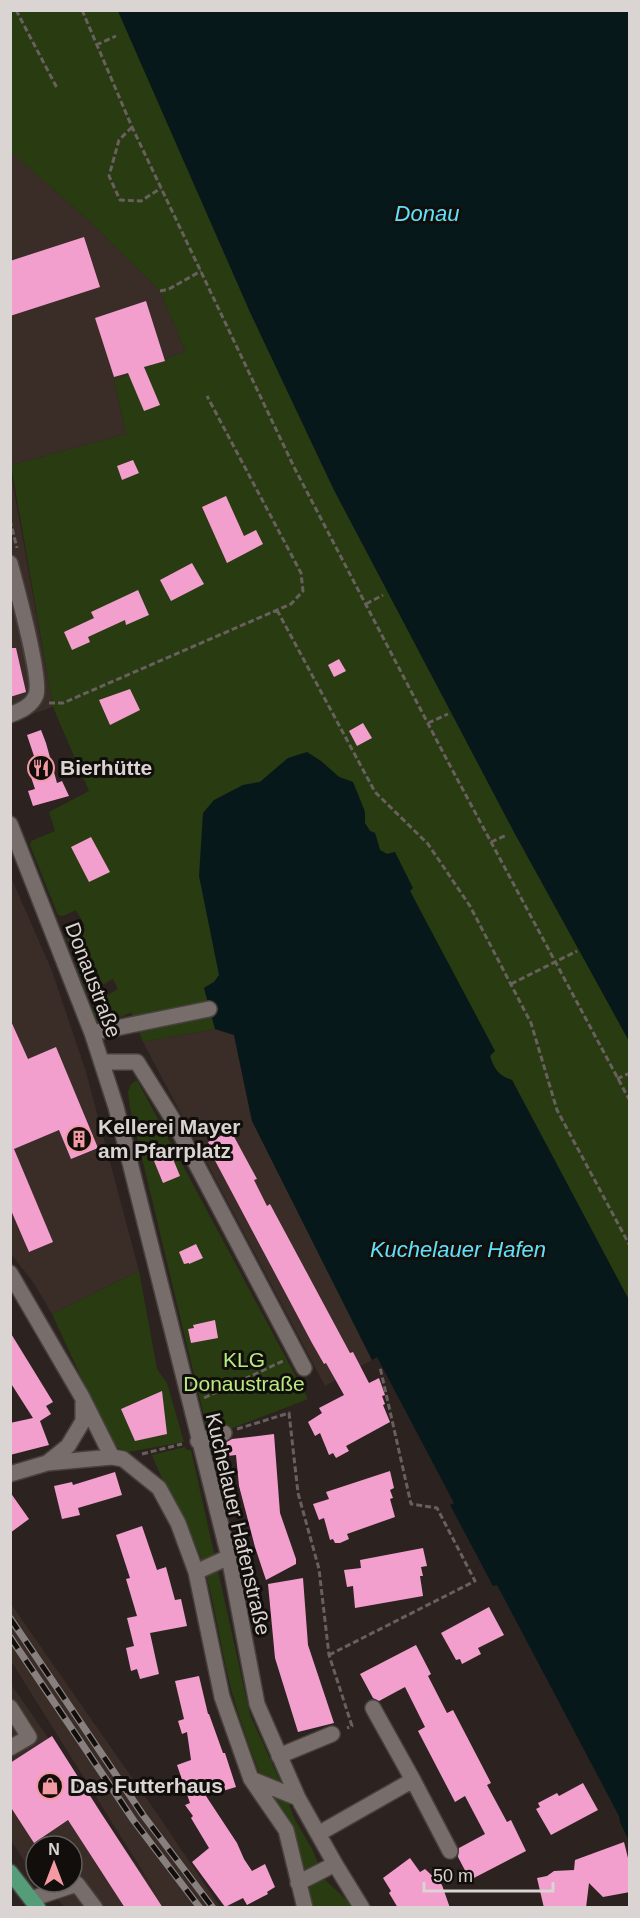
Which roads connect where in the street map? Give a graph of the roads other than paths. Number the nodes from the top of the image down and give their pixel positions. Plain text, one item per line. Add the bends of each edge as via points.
1 (10, 563) edge
2 (10, 715) edge
3 (10, 824) edge
4 (209, 1009) dead end
5 (92, 1033) junction
6 (102, 1062) junction
7 (10, 1273) edge
8 (304, 1368) dead end
9 (82, 1397) junction
10 (224, 1433) road end
11 (198, 1441) junction
12 (117, 1458) junction
13 (46, 1463) junction
14 (10, 1474) edge
15 (228, 1557) junction
16 (196, 1572) junction
17 (10, 1707) edge
18 (373, 1707) dead end
19 (332, 1734) road end
20 (10, 1749) edge
21 (279, 1756) junction
22 (251, 1779) junction
23 (413, 1780) junction
24 (298, 1798) junction
25 (318, 1834) junction
26 (450, 1851) dead end
27 (335, 1864) junction
28 (10, 1872) edge
29 (298, 1883) junction
30 (35, 1903) edge
31 (95, 1908) edge
32 (305, 1908) edge
33 (362, 1908) edge

1 - 2 street via 38,688 33,700
3 - 5 street, Donaustraße
4 - 5 street
5 - 6 street, Donaustraße
6 - 8 street, Donaustraße via 137,1062 172,1118
6 - 11 street, Kuchelauer Hafenstraße
7 - 9 street
9 - 12 street
9 - 13 street via 83,1421 68,1446
10 - 11 street
11 - 15 street, Kuchelauer Hafenstraße
12 - 13 street
12 - 16 street via 159,1488 178,1523
13 - 14 street
15 - 16 street
15 - 21 street, Kuchelauer Hafenstraße via 257,1704
16 - 22 street via 222,1697
17 - 20 street via 29,1737
18 - 23 street
19 - 21 street
21 - 24 street, Kuchelauer Hafenstraße
22 - 24 street
22 - 29 street via 286,1830
23 - 25 street
23 - 26 street
24 - 25 street, Kuchelauer Hafenstraße
25 - 27 street, Kuchelauer Hafenstraße
27 - 29 street
27 - 33 street, Kuchelauer Hafenstraße
28 - 30 main road
29 - 32 street
30 - 31 street via 77,1884

